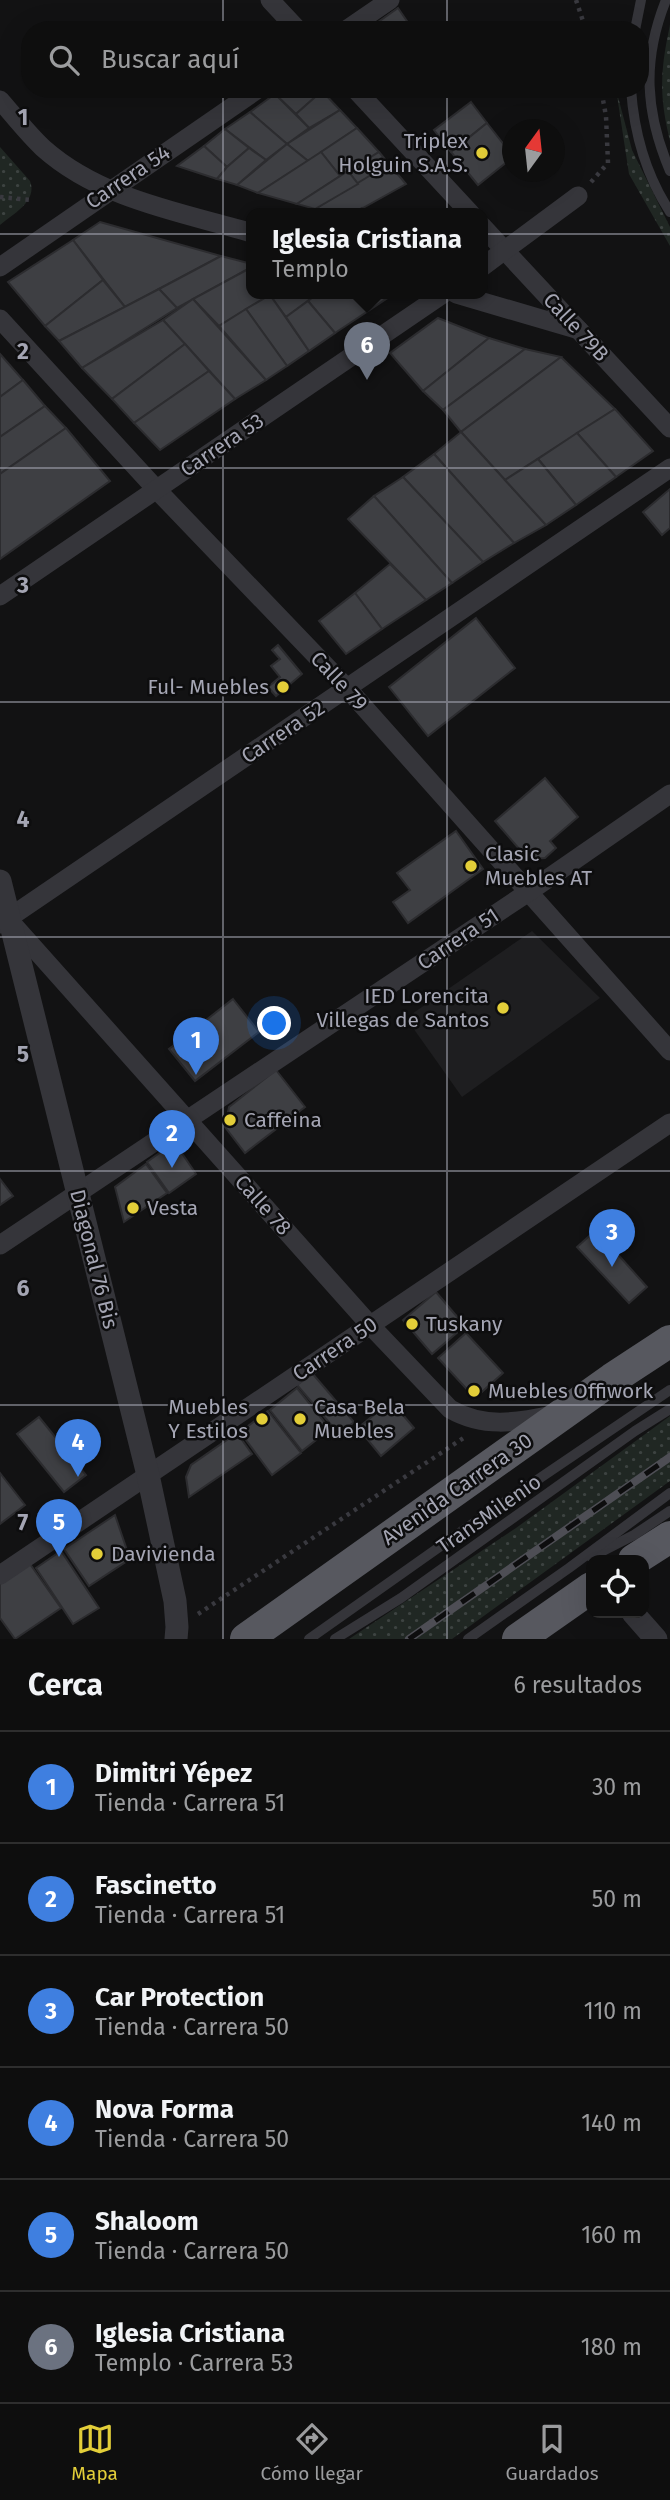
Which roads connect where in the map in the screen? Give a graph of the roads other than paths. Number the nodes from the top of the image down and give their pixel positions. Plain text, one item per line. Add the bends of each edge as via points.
1 (270, 0) edge
2 (390, 0) edge
3 (641, 0) edge
4 (666, 0) edge
5 (290, 21) edge
6 (359, 21) edge
7 (637, 21) edge
8 (245, 98) edge
9 (363, 98) edge
10 (632, 98) edge
11 (0, 100) edge
12 (670, 171) edge
13 (108, 190) junction
14 (579, 196) road end
15 (465, 208) edge
16 (670, 212) edge
17 (246, 231) edge
18 (488, 232) edge
19 (506, 251) junction
20 (488, 263) edge
21 (0, 267) edge
22 (436, 299) edge
23 (473, 299) edge
24 (0, 319) edge
25 (579, 330) junction
26 (670, 428) edge
27 (670, 468) edge
28 (157, 490) junction
29 (0, 596) edge
30 (347, 688) junction
31 (670, 794) edge
32 (0, 881) edge
33 (527, 893) junction
34 (3, 918) edge
35 (670, 1051) edge
36 (187, 1120) junction
37 (670, 1123) edge
38 (78, 1195) junction
39 (0, 1245) edge
40 (370, 1325) junction
41 (670, 1341) edge
42 (670, 1390) edge
43 (670, 1409) edge
44 (564, 1413) junction
45 (148, 1475) junction
46 (670, 1493) edge
47 (670, 1511) edge
48 (670, 1537) edge
49 (642, 1555) edge
50 (0, 1575) edge
51 (580, 1578) edge
52 (637, 1618) edge
53 (176, 1633) edge
54 (246, 1639) edge
55 (309, 1639) edge
56 (335, 1639) edge
57 (468, 1639) edge
58 (518, 1639) edge
59 (656, 1639) edge

1 - 5 street
2 - 6 street
3 - 7 lane
4 - 12 lane via 650,58 649,96 657,140
8 - 13 street, Carrera 54
9 - 15 street
10 - 16 lane via 639,142
11 - 13 street via 43,147
13 - 17 street
13 - 21 street, Carrera 54
14 - 19 street
18 - 19 street, Calle 79B
19 - 20 street
19 - 25 street, Calle 79B
22 - 28 street, Carrera 53
23 - 25 street
24 - 28 street, Calle 79
25 - 26 street, Calle 79B
27 - 30 street, Carrera 52
28 - 29 street, Carrera 53
28 - 30 street, Calle 79
30 - 33 street, Calle 79
30 - 34 street, Carrera 52
31 - 33 street, Carrera 51
32 - 34 street, Diagonal 76 Bis
33 - 35 street, Calle 79
33 - 36 street, Carrera 51
34 - 36 street, Calle 78
34 - 38 street, Diagonal 76 Bis
36 - 38 street, Carrera 51
36 - 40 street, Calle 78
37 - 40 street, Carrera 50
38 - 39 street, Carrera 51
38 - 45 street, Diagonal 76 Bis
40 - 44 street, Calle 78 via 450,1409 464,1417 498,1423
40 - 45 street, Carrera 50
41 - 44 highway, Avenida Carrera 30
42 - 55 lane, TransMilenio
43 - 56 lane, TransMilenio via 401,1598
44 - 54 highway, Avenida Carrera 30
45 - 50 street, Carrera 50
45 - 53 street, Diagonal 76 Bis via 175,1601
46 - 51 lane
47 - 51 lane
48 - 49 highway
51 - 57 lane
51 - 58 highway
52 - 59 street

